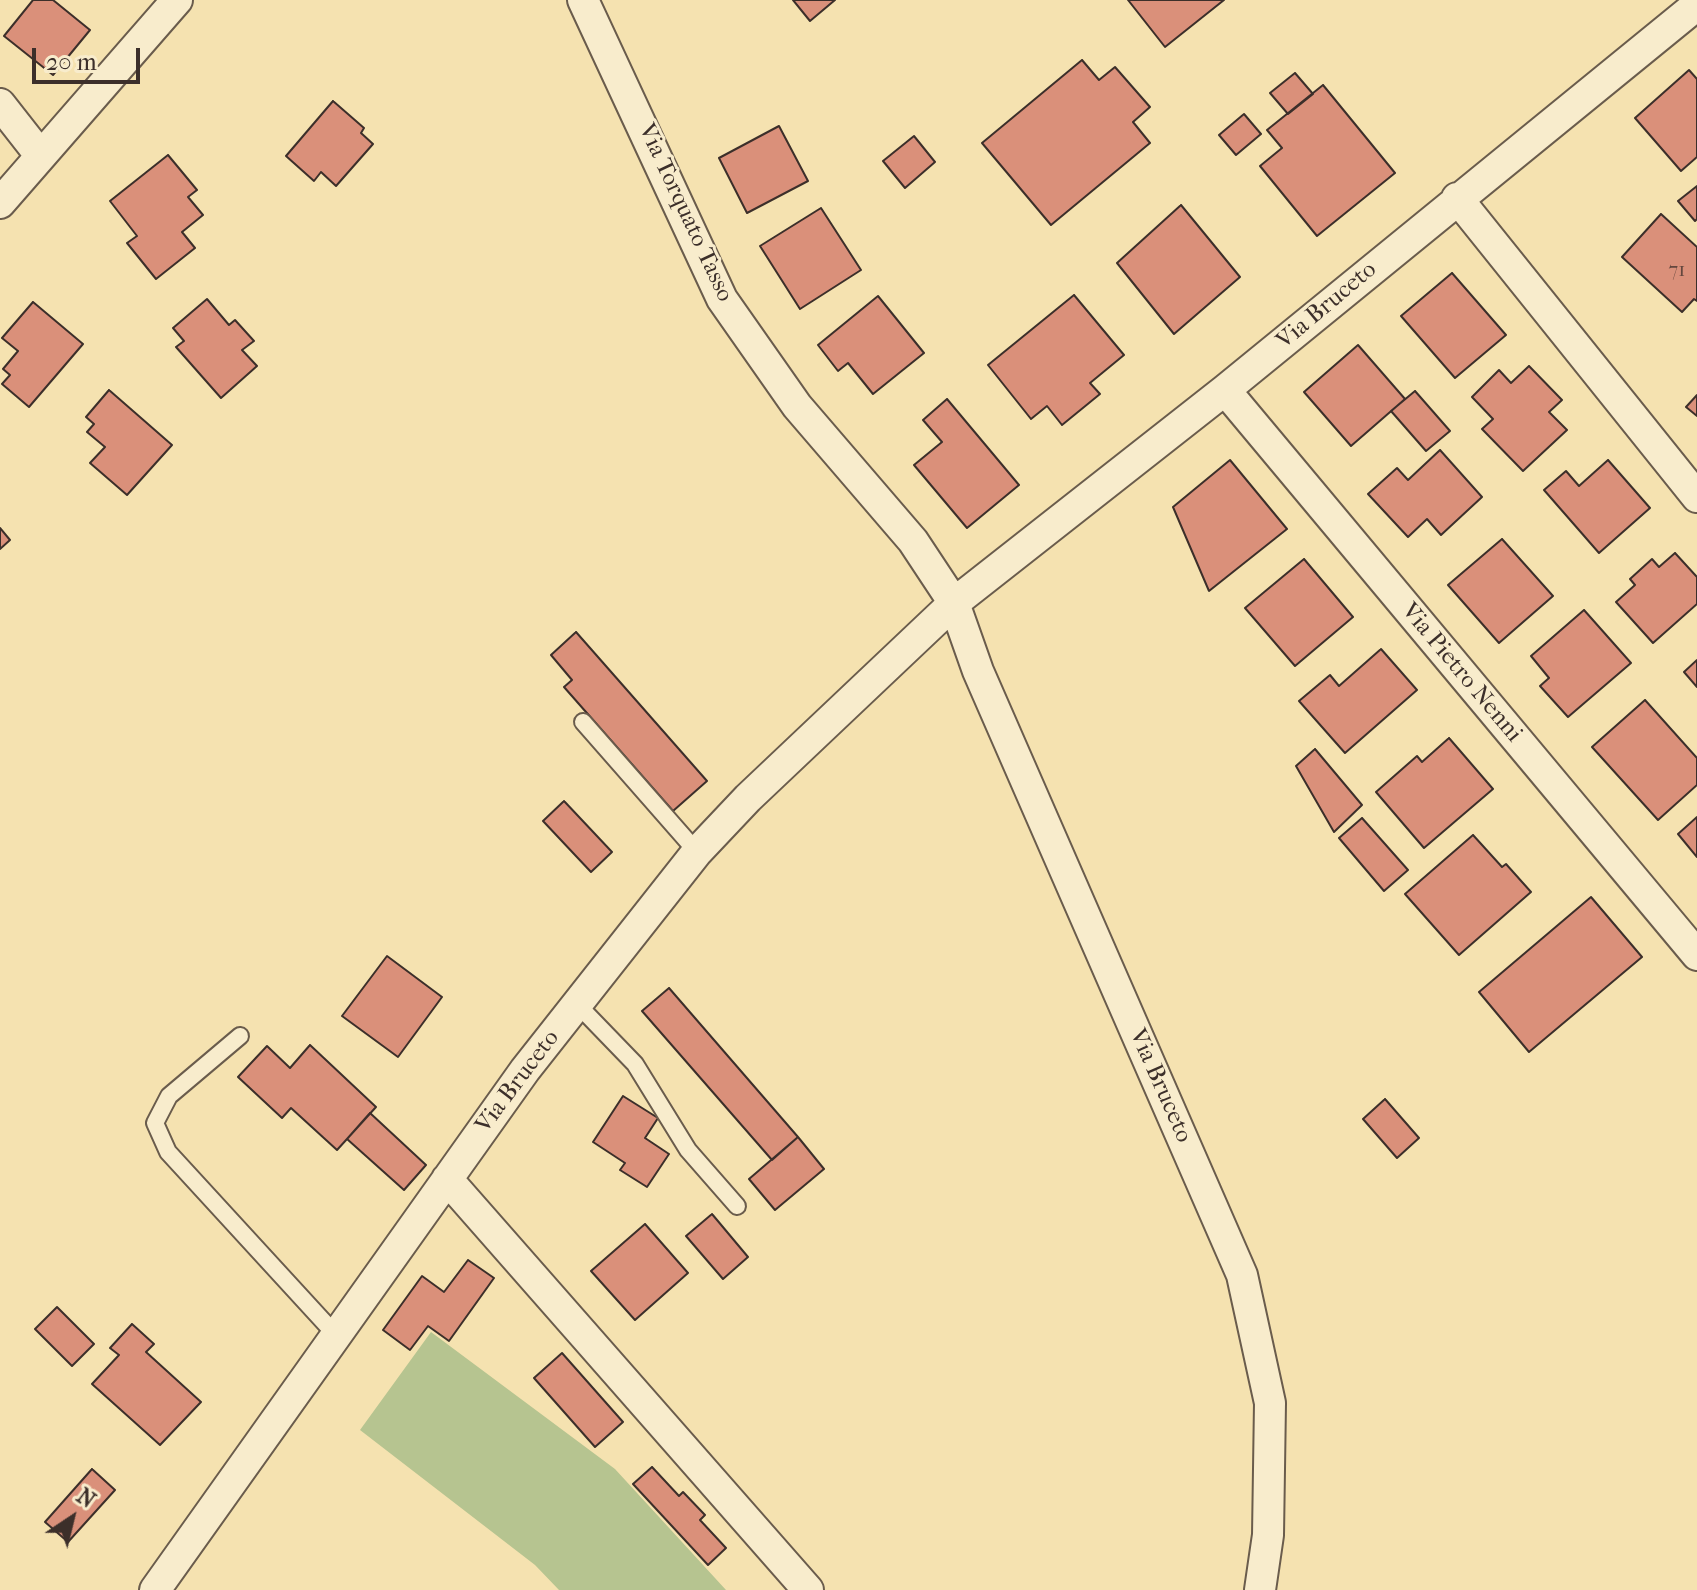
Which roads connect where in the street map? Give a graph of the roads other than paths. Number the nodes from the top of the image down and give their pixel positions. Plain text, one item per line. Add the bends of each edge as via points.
1 (177, 0) edge
2 (583, 0) edge
3 (1697, 5) edge
4 (0, 104) edge
5 (40, 155) junction
6 (1457, 198) junction
7 (0, 203) edge
8 (1225, 390) junction
9 (1697, 497) edge
10 (954, 603) junction
11 (583, 722) dead end
12 (697, 852) junction
13 (1697, 955) edge
14 (577, 1004) junction
15 (240, 1036) dead end
16 (447, 1179) junction
17 (737, 1206) dead end
18 (335, 1334) junction
19 (155, 1590) edge
20 (808, 1590) edge
21 (1260, 1590) edge

1 - 5 street
2 - 10 street, Via Torquato Tasso via 722,299 797,406 913,541
3 - 6 street, Via Bruceto
4 - 5 street
5 - 7 street
6 - 8 street, Via Bruceto
6 - 9 street
8 - 10 street, Via Bruceto
8 - 13 street, Via Pietro Nenni
10 - 12 street, Via Bruceto
10 - 21 street, Via Bruceto via 978,671 1242,1275 1270,1403 1268,1535
11 - 12 lane
12 - 14 street, Via Bruceto
14 - 16 street, Via Bruceto
14 - 17 lane via 635,1064 688,1150
15 - 18 lane via 169,1096 155,1123 168,1152
16 - 18 street, Via Bruceto
16 - 20 street
18 - 19 street, Via Bruceto

